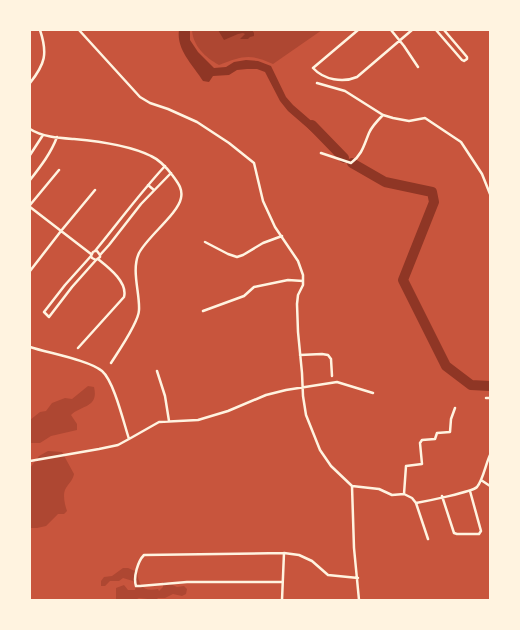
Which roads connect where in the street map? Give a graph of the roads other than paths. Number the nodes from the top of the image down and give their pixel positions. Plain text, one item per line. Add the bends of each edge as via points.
1 (40, 30) edge
2 (79, 30) edge
3 (358, 30) edge
4 (391, 30) edge
5 (412, 30) edge
6 (436, 30) edge
7 (444, 30) edge
8 (400, 40) junction
9 (418, 67) dead end
10 (30, 83) edge
11 (317, 83) dead end
12 (383, 115) junction
13 (30, 129) edge
14 (43, 135) junction
15 (57, 137) junction
16 (322, 154) dead end
17 (30, 155) edge
18 (165, 166) junction
19 (59, 170) dead end
20 (171, 173) junction
21 (30, 180) edge
22 (148, 185) junction
23 (96, 190) dead end
24 (154, 190) junction
25 (490, 194) edge
26 (30, 206) edge
27 (128, 210) junction
28 (133, 215) junction
29 (115, 227) junction
30 (61, 230) junction
31 (120, 231) junction
32 (282, 236) junction
33 (205, 242) dead end
34 (95, 251) junction
35 (91, 255) junction
36 (100, 255) junction
37 (97, 259) junction
38 (30, 271) edge
39 (74, 276) junction
40 (78, 280) junction
41 (304, 281) junction
42 (61, 290) junction
43 (66, 294) junction
44 (203, 311) dead end
45 (30, 347) edge
46 (78, 348) dead end
47 (300, 356) junction
48 (111, 364) dead end
49 (157, 370) dead end
50 (332, 376) dead end
51 (302, 387) junction
52 (373, 393) dead end
53 (486, 398) dead end
54 (490, 398) edge
55 (455, 408) dead end
56 (169, 421) junction
57 (129, 439) junction
58 (490, 455) edge
59 (489, 460) edge
60 (30, 461) edge
61 (481, 480) junction
62 (352, 486) junction
63 (490, 486) edge
64 (470, 491) junction
65 (404, 494) junction
66 (442, 496) junction
67 (414, 501) junction
68 (428, 539) dead end
69 (284, 553) junction
70 (358, 578) junction
71 (282, 582) junction
72 (282, 600) edge
73 (359, 600) edge

1 - 10 street via 45,52 40,70
2 - 32 street via 140,97 198,122 253,161 263,201
3 - 8 street via 313,68 337,80 353,78
4 - 8 street
5 - 8 street
6 - 7 street via 462,60 467,60
8 - 9 street
11 - 12 street via 345,91
12 - 16 street via 370,131 362,152 352,162
12 - 25 street via 410,121 424,118 461,142 482,174
13 - 14 street
14 - 15 street
14 - 17 street
15 - 18 street via 92,140 127,148 150,155
15 - 21 street via 50,153
18 - 20 street
18 - 22 street
19 - 26 street
20 - 24 street
20 - 48 street via 180,187 181,198 178,207 138,254 136,267 140,311 137,322
22 - 24 street
22 - 27 street
23 - 30 street
24 - 28 street
26 - 30 street
27 - 28 street
27 - 29 street
28 - 31 street
29 - 31 street
29 - 34 street
30 - 35 street
30 - 38 street
31 - 36 street
32 - 33 street via 237,257
32 - 41 street via 298,262
34 - 35 street
34 - 36 street
35 - 37 street
35 - 39 street
36 - 37 street
37 - 40 street
37 - 46 street via 115,273 125,293
39 - 40 street
39 - 42 street
40 - 43 street
41 - 44 street via 288,280 254,287 244,296
41 - 47 street via 297,299
42 - 43 street
42 - 43 street via 44,312 49,317
45 - 57 street via 83,362 104,372 112,387
47 - 50 street via 328,355 331,359
47 - 51 street
49 - 56 street
51 - 52 street via 338,382
51 - 56 street via 276,392 198,420
51 - 62 street via 306,415 320,450 331,466
53 - 54 street
55 - 65 street via 450,432 437,433 435,439 422,440 422,464 406,466
56 - 57 street via 159,422
57 - 60 street via 118,445
58 - 59 street
59 - 61 street
61 - 63 street
61 - 64 street via 476,488
62 - 65 street
62 - 70 street
64 - 66 street
64 - 66 street via 481,532 479,534 454,532
65 - 67 street
66 - 67 street
67 - 68 street
69 - 70 street via 299,555 328,574
69 - 71 street
69 - 71 street via 144,555 140,559 134,581 136,586 187,582
70 - 73 street
71 - 72 street

